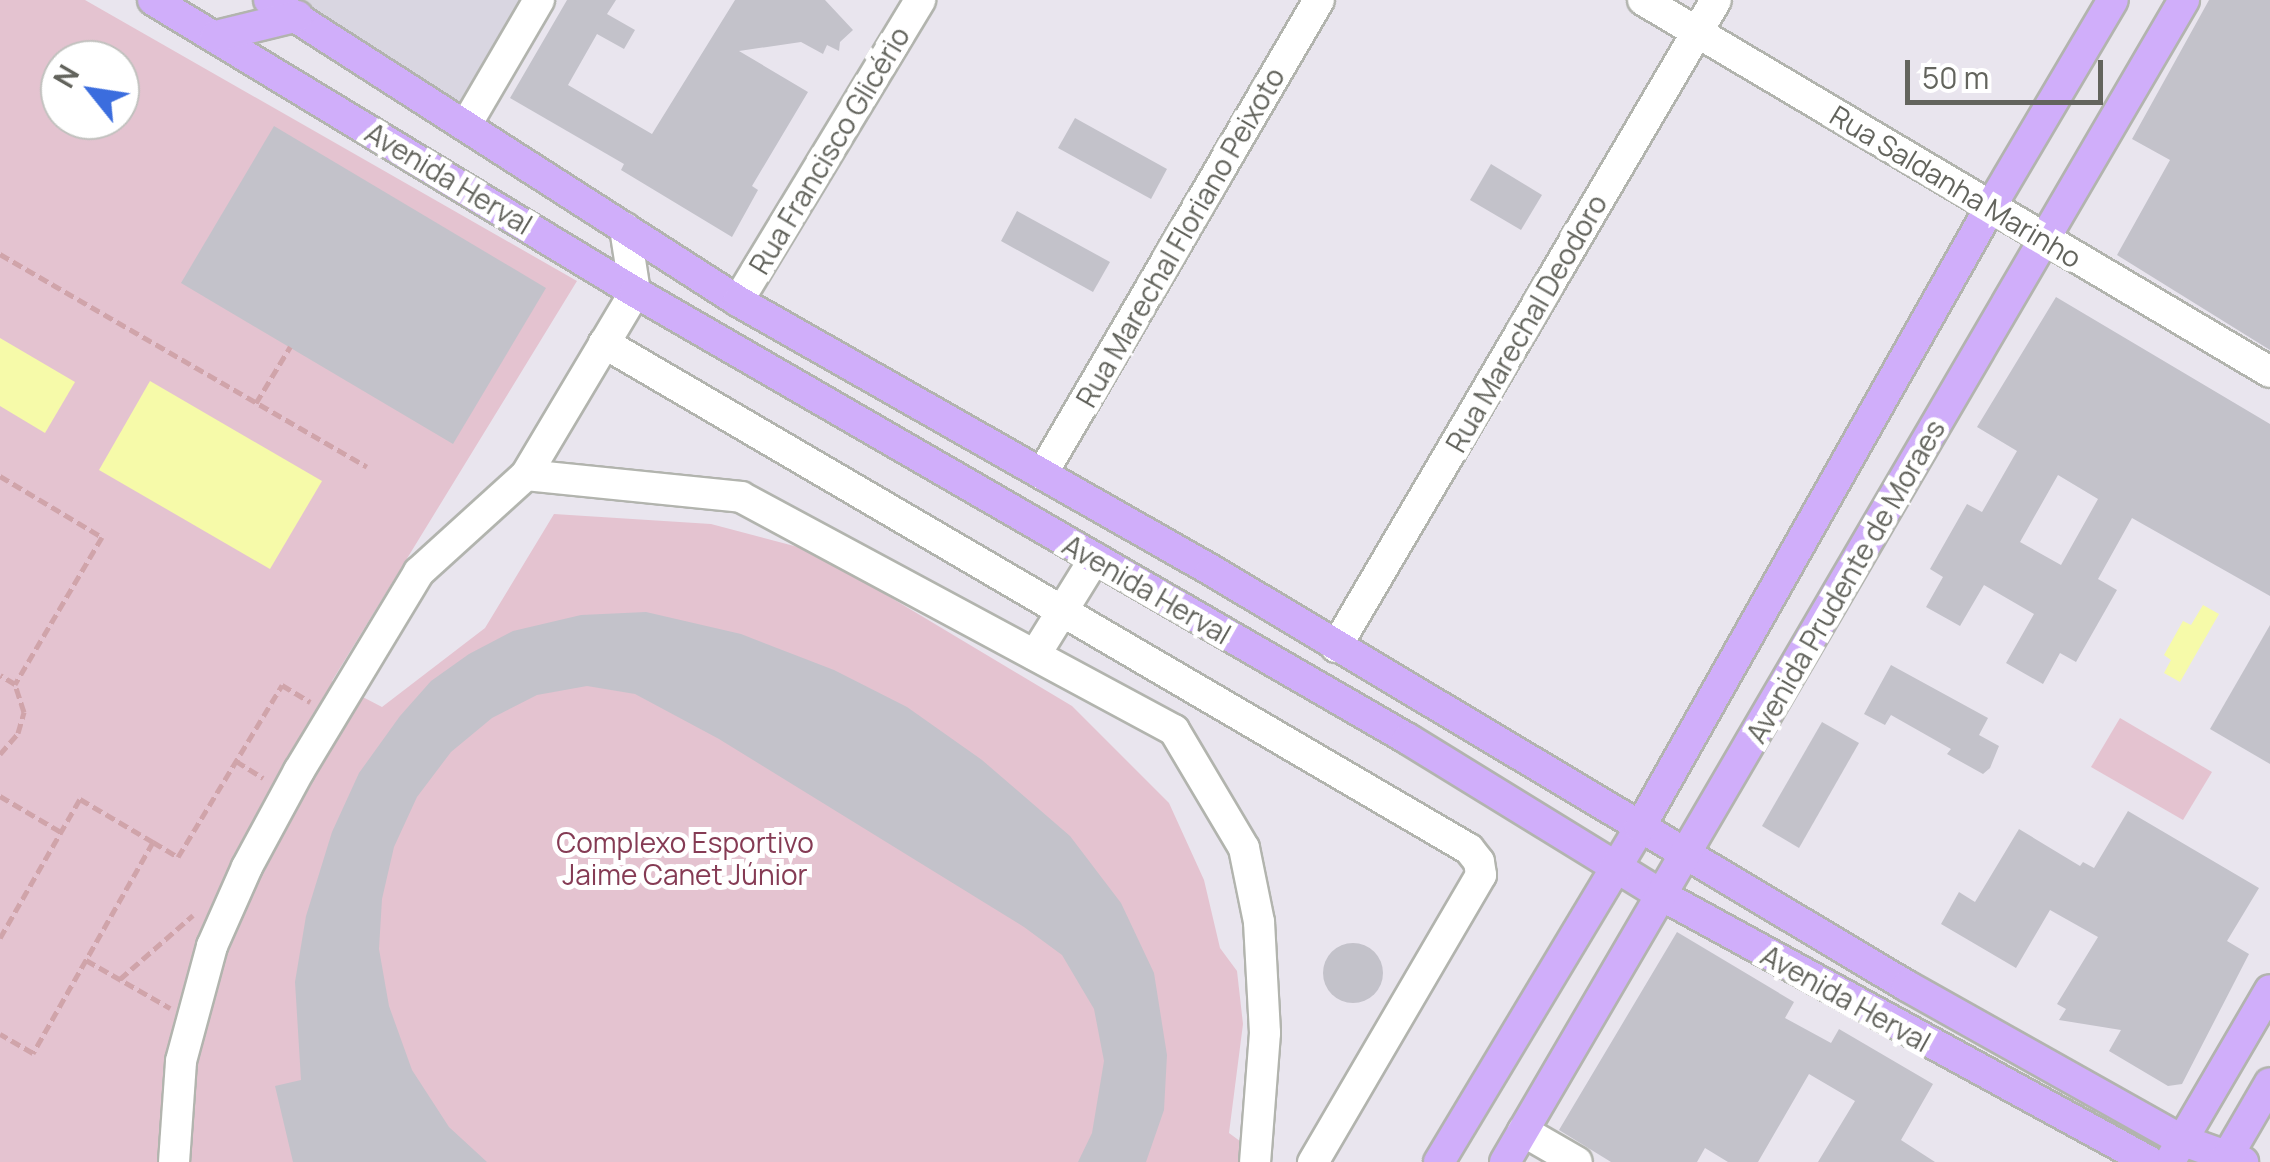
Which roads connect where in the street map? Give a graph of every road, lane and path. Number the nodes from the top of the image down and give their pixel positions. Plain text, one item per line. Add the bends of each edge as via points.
1 (153, 0) edge
2 (268, 0) edge
3 (539, 0) edge
4 (920, 0) edge
5 (1319, 0) edge
6 (1642, 0) edge
7 (1716, 0) edge
8 (2113, 0) edge
9 (2184, 0) edge
10 (298, 16) junction
11 (1696, 32) junction
12 (216, 36) junction
13 (466, 125) junction
14 (1991, 206) junction
15 (625, 228) junction
16 (2043, 237) junction
17 (0, 254) edge
18 (635, 292) junction
19 (738, 301) junction
20 (604, 343) junction
21 (290, 347) dead end
22 (2270, 372) edge
23 (256, 403) junction
24 (984, 440) junction
25 (924, 459) junction
26 (367, 467) dead end
27 (526, 474) junction
28 (1042, 474) junction
29 (0, 476) edge
30 (1095, 558) junction
31 (1212, 570) junction
32 (1061, 610) junction
33 (1244, 645) junction
34 (1336, 648) junction
35 (1035, 655) junction
36 (0, 675) edge
37 (15, 684) junction
38 (332, 716) junction
39 (1482, 729) junction
40 (1408, 739) junction
41 (0, 754) edge
42 (0, 796) edge
43 (1640, 827) junction
44 (61, 832) junction
45 (153, 842) junction
46 (1687, 856) junction
47 (1616, 866) junction
48 (1663, 896) junction
49 (205, 905) dead end
50 (0, 938) edge
51 (86, 960) junction
52 (120, 980) junction
53 (1907, 986) junction
54 (2270, 990) edge
55 (191, 1020) junction
56 (0, 1034) edge
57 (1920, 1039) junction
58 (2270, 1083) edge
59 (1523, 1130) junction
60 (2175, 1151) edge
61 (2232, 1160) edge
62 (174, 1162) edge
63 (1254, 1162) edge
64 (1313, 1162) edge
65 (1439, 1162) edge
66 (1504, 1162) edge
67 (1577, 1162) edge
68 (2150, 1162) edge

1 - 12 main road, Avenida Herval
2 - 10 main road, Avenida Herval
3 - 13 street
4 - 19 street, Rua Francisco Glicério
5 - 28 street, Rua Marechal Floriano Peixoto
6 - 11 street, Rua Saldanha Marinho
7 - 11 street, Rua Marechal Deodoro
8 - 14 main road, Avenida Prudente de Moraes
9 - 16 main road, Avenida Prudente de Moraes
10 - 12 main road
10 - 13 main road, Avenida Herval
11 - 14 street, Rua Saldanha Marinho
11 - 34 street, Rua Marechal Deodoro
12 - 18 main road, Avenida Herval
13 - 15 main road, Avenida Herval
14 - 16 street, Rua Saldanha Marinho
14 - 43 main road, Avenida Prudente de Moraes
15 - 18 street
15 - 19 main road, Avenida Herval
16 - 22 street, Rua Saldanha Marinho
16 - 46 main road, Avenida Prudente de Moraes
17 - 23 path
18 - 20 street
18 - 25 main road, Avenida Herval
19 - 24 main road, Avenida Herval
20 - 27 street
20 - 32 street
21 - 23 path
23 - 26 path
24 - 25 main road
24 - 28 main road, Avenida Herval
25 - 30 main road, Avenida Herval
27 - 35 street via 742,497
27 - 38 street via 418,572
28 - 31 main road, Avenida Herval
29 - 37 path via 102,537
30 - 32 street
30 - 33 main road, Avenida Herval
31 - 33 main road
31 - 34 main road, Avenida Herval
32 - 35 street
32 - 64 street via 1470,849 1480,862 1481,875
33 - 40 main road, Avenida Herval
34 - 39 main road, Avenida Herval
35 - 63 street via 1174,730 1244,848 1259,922 1265,1033
36 - 37 path
37 - 41 path via 24,712 18,733
38 - 45 path via 282,686 178,857
38 - 55 street via 248,867 212,946
39 - 40 main road
39 - 43 main road, Avenida Herval
40 - 47 main road, Avenida Herval
42 - 44 path
43 - 46 main road, Avenida Herval
43 - 47 main road, Avenida Prudente de Moraes
44 - 45 path via 80,799
44 - 50 path
45 - 51 path
46 - 48 main road, Avenida Prudente de Moraes
46 - 53 main road, Avenida Herval
47 - 48 main road, Avenida Herval
47 - 65 main road, Avenida Prudente de Moraes
48 - 57 main road, Avenida Herval
48 - 59 main road, Avenida Prudente de Moraes
49 - 52 path
51 - 52 path
51 - 56 path via 33,1053
52 - 55 path
53 - 57 main road
53 - 60 main road, Avenida Herval
54 - 60 main road
55 - 62 street via 181,1061
57 - 68 main road, Avenida Herval
58 - 61 main road
59 - 66 main road, Avenida Prudente de Moraes
59 - 67 street
60 - 61 main road, Avenida Herval

